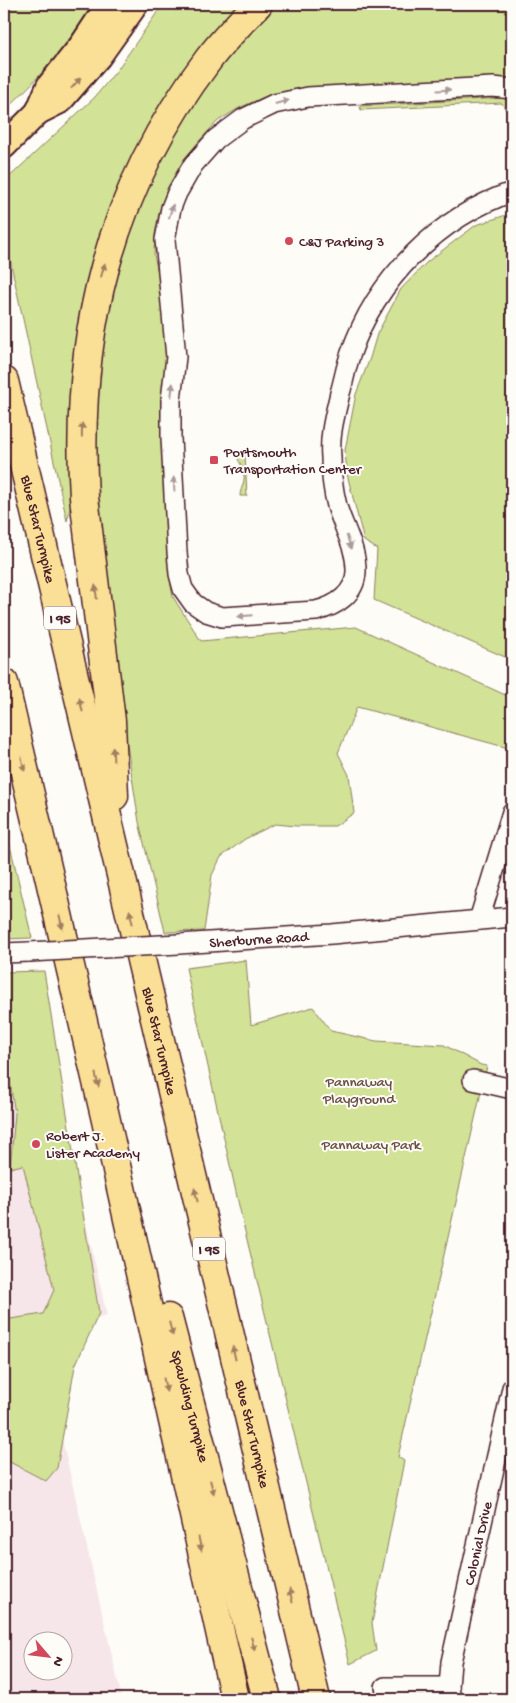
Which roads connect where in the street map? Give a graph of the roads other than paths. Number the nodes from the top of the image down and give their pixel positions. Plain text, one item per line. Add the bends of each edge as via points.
1 (109, 4) edge
2 (136, 4) edge
3 (258, 4) edge
4 (512, 89) edge
5 (38, 112) junction
6 (4, 146) edge
7 (512, 192) edge
8 (4, 381) edge
9 (4, 683) edge
10 (512, 812) edge
11 (116, 855) junction
12 (512, 917) edge
13 (479, 920) junction
14 (4, 953) edge
15 (479, 1081) dead end
16 (512, 1088) edge
17 (105, 1116) junction
18 (512, 1388) edge
19 (303, 1643) junction
20 (384, 1687) dead end
21 (450, 1693) edge
22 (235, 1699) edge
23 (266, 1699) edge
24 (316, 1699) edge
25 (329, 1699) edge

1 - 5 main road via 49,86
5 -> 2 main road via 60,100 80,79
11 -> 3 highway via 111,721 82,465 85,368 92,320 102,273 117,227 147,157 208,59
7 -> 4 street via 467,212 432,237 401,268 374,304 351,353 330,436 330,457 335,495 354,554 356,571 352,587 330,608 316,611 222,617 193,603 183,589 177,552 171,438 176,357 165,240 177,193 193,165 216,139 243,119 274,104 308,97 493,87
5 - 6 main road
11 -> 8 highway, Blue Star Turnpike / I 95
9 -> 17 highway
10 - 13 street
19 -> 11 highway, Blue Star Turnpike / I 95
12 - 13 street, Sherburne Road
13 - 14 street, Sherburne Road, bridge via 332,934
15 - 16 street
17 -> 22 highway
17 -> 23 highway, Spaulding Turnpike via 162,1293
18 - 21 street, Colonial Drive via 452,1656
19 - 24 highway, Blue Star Turnpike / I 95
19 - 25 highway
20 - 21 street

